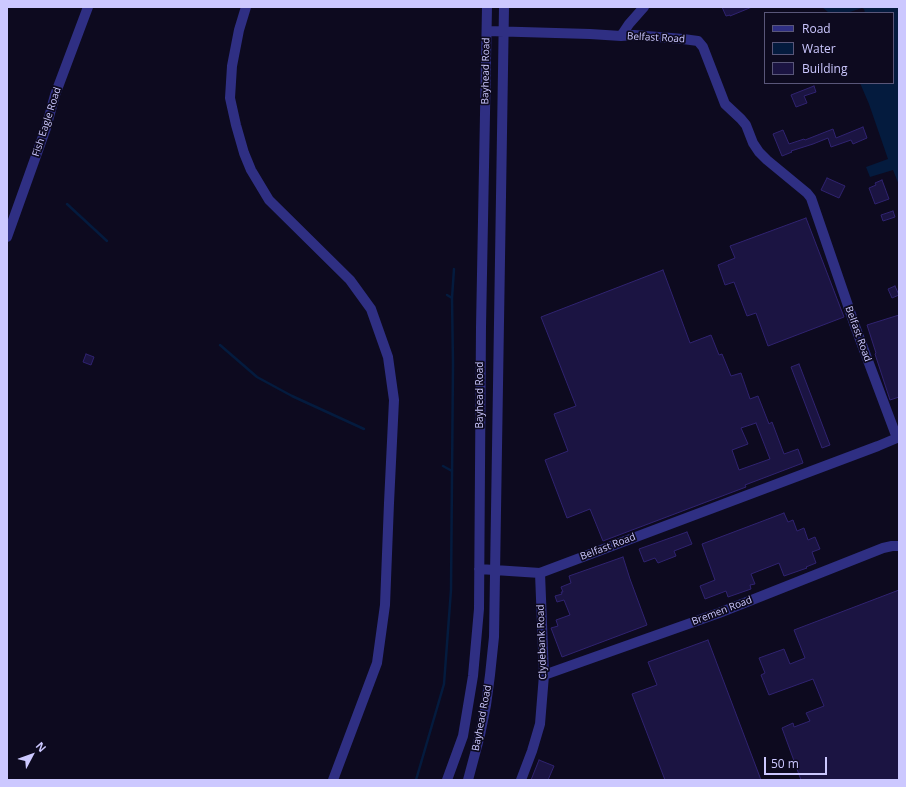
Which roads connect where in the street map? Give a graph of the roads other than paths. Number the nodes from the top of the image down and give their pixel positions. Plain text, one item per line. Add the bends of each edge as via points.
1 (88, 7) edge
2 (246, 7) edge
3 (487, 7) edge
4 (504, 7) edge
5 (644, 7) edge
6 (487, 31) junction
7 (504, 32) junction
8 (621, 36) junction
9 (7, 237) edge
10 (898, 437) edge
11 (899, 546) edge
12 (479, 570) junction
13 (495, 570) junction
14 (540, 573) junction
15 (544, 675) junction
16 (333, 780) edge
17 (447, 780) edge
18 (468, 780) edge
19 (521, 780) edge

1 - 9 street, Fish Eagle Road
2 - 16 street via 238,30 230,98 244,153 269,200 350,280 371,309 388,357 394,400 385,605 377,663
3 - 6 street, Bayhead Road
4 - 7 street, Bayhead Road
5 - 8 street
6 - 7 street, Belfast Road
6 - 12 street, Bayhead Road
7 - 8 street, Belfast Road
7 - 13 street, Bayhead Road
8 - 10 street, Belfast Road via 698,41 703,47 725,104 746,125 759,152 810,196 855,326
10 - 14 street, Belfast Road
11 - 15 street, Bremen Road via 884,548 719,613
12 - 13 street, Belfast Road
12 - 17 street, Bayhead Road via 479,609 473,676 463,736
13 - 14 street, Belfast Road
13 - 18 street, Bayhead Road via 494,637 490,675 480,736
14 - 15 street, Clydebank Road
15 - 19 street, Clydebank Road via 540,724

